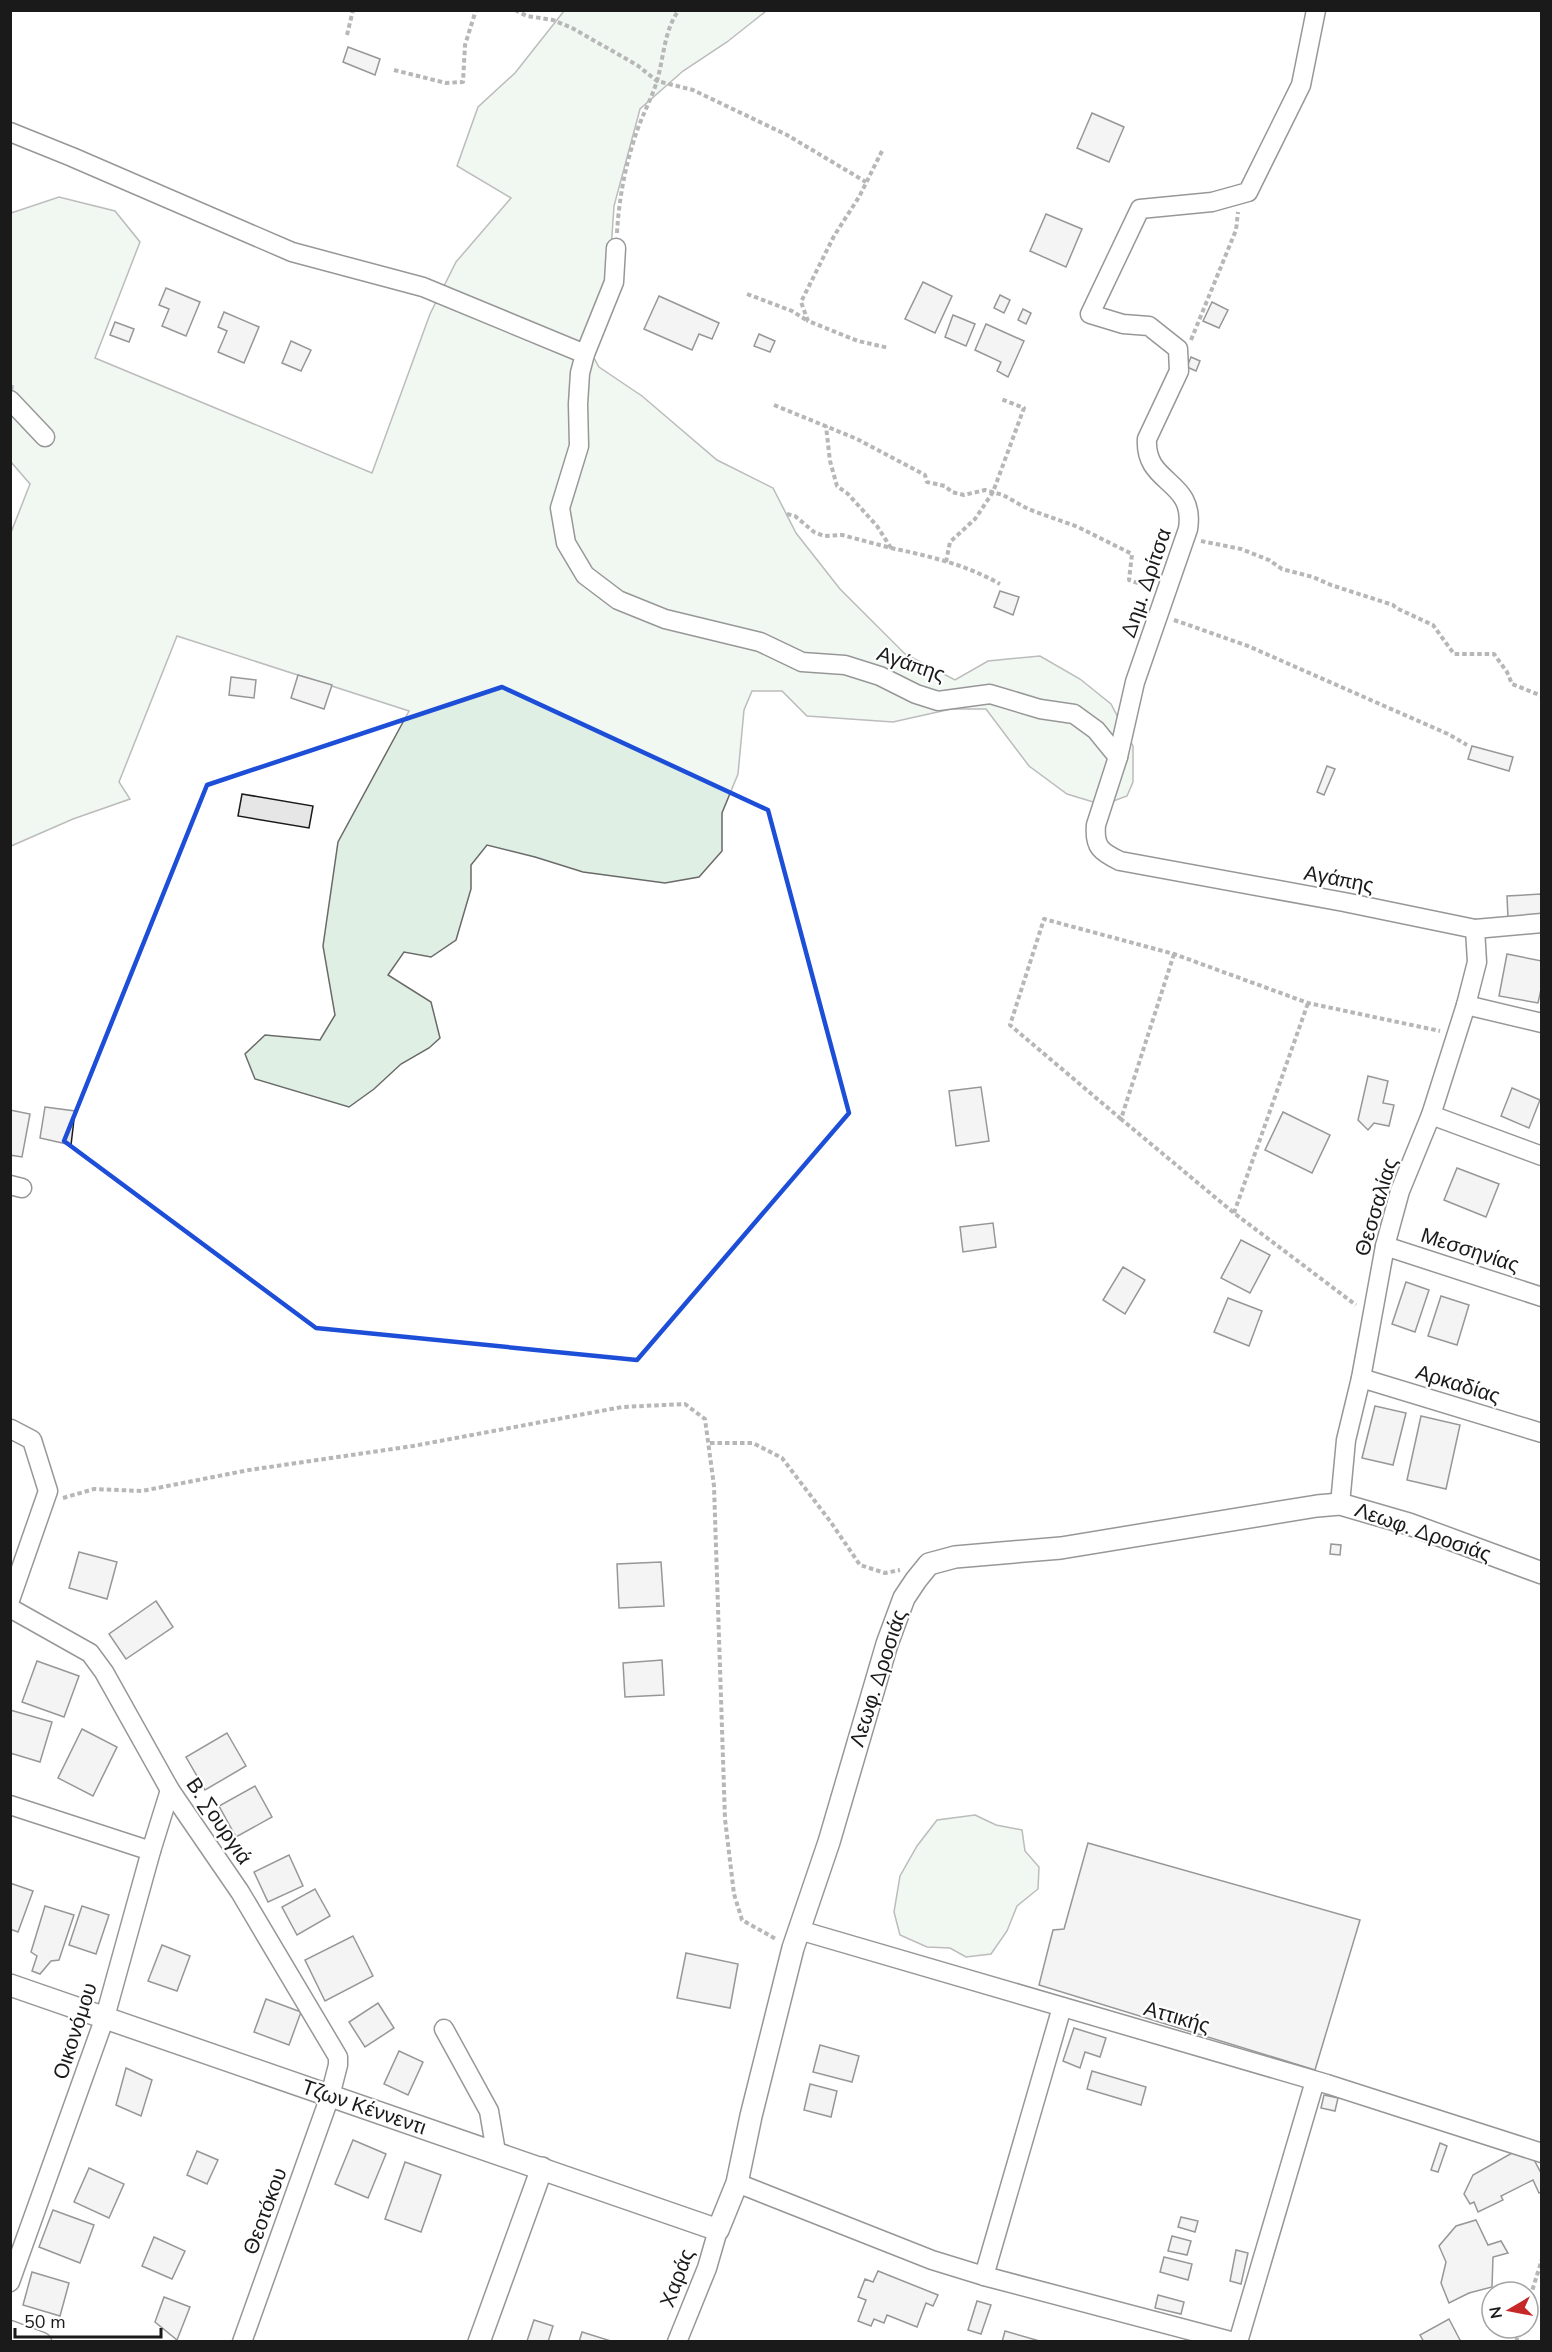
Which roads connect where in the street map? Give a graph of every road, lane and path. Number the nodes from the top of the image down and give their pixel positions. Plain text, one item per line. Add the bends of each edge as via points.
1 (353, 10) edge
2 (476, 10) edge
3 (515, 10) edge
4 (679, 10) edge
5 (1316, 10) edge
6 (347, 35) dead end
7 (394, 70) dead end
8 (657, 81) junction
9 (10, 132) edge
10 (882, 151) dead end
11 (866, 182) junction
12 (1240, 194) junction
13 (616, 248) joint
14 (747, 294) dead end
15 (808, 321) junction
16 (889, 348) dead end
17 (585, 354) junction
18 (1179, 371) junction
19 (1001, 399) dead end
20 (10, 400) edge
21 (774, 405) dead end
22 (826, 426) junction
23 (45, 437) dead end
24 (993, 492) junction
25 (788, 514) dead end
26 (1185, 539) junction
27 (891, 548) junction
28 (946, 562) junction
29 (1000, 584) dead end
30 (1167, 593) junction
31 (1159, 615) junction
32 (1542, 696) edge
33 (1467, 745) dead end
34 (1118, 757) junction
35 (1542, 923) edge
36 (1476, 929) junction
37 (1174, 954) junction
38 (1308, 1003) junction
39 (1466, 1005) junction
40 (1542, 1023) edge
41 (1455, 1034) junction
42 (1431, 1115) junction
43 (1121, 1119) junction
44 (1542, 1156) edge
45 (1234, 1213) junction
46 (1385, 1246) junction
47 (1542, 1297) edge
48 (1371, 1316) junction
49 (1361, 1378) junction
50 (11, 1429) edge
51 (1542, 1433) edge
52 (710, 1443) junction
53 (45, 1503) junction
54 (1340, 1504) junction
55 (930, 1564) junction
56 (1542, 1573) edge
57 (10, 1600) edge
58 (10, 1608) edge
59 (170, 1790) junction
60 (10, 1805) edge
61 (150, 1851) junction
62 (796, 1939) junction
63 (10, 1985) edge
64 (1062, 2007) junction
65 (105, 2017) junction
66 (444, 2029) dead end
67 (1315, 2081) junction
68 (330, 2096) junction
69 (496, 2152) junction
70 (1542, 2153) edge
71 (542, 2168) junction
72 (737, 2183) junction
73 (718, 2230) junction
74 (1542, 2259) edge
75 (984, 2276) junction
76 (1535, 2280) edge
77 (10, 2282) edge
78 (10, 2330) edge
79 (42, 2342) edge
80 (242, 2342) edge
81 (479, 2342) edge
82 (676, 2342) edge
83 (1236, 2342) edge

1 - 6 path
2 - 7 path via 465,45 463,82 446,83
3 - 8 path via 572,28
4 - 8 path via 670,22
5 - 12 street via 1301,85 1248,192
8 - 11 path via 693,90 787,135
8 - 13 path via 619,200
9 - 17 street via 292,252 423,287
10 - 11 path
11 - 15 path via 801,302
12 - 18 path via 1236,230
12 - 18 street via 1212,202 1140,209 1090,314 1123,324 1149,326 1178,349
13 - 17 street, Αγάπης via 614,282
14 - 15 path
15 - 16 path via 858,341
17 - 34 street, Αγάπης via 580,374 579,446 560,508 566,543 585,575 618,600 665,620 760,642 802,662 844,665 880,676 938,701 990,694 1040,709 1074,714 1096,730
18 - 26 street, Δημ. Δρίτσα via 1147,448 1156,470 1186,499 1190,518
19 - 24 path via 1024,408
20 - 23 street
21 - 22 path
22 - 24 path via 952,492
22 - 27 path via 837,486 877,526
24 - 28 path via 975,519 950,542
24 - 30 path via 1037,513 1078,526 1132,554 1129,580
25 - 27 path via 824,536 842,535
26 - 30 street, Δημ. Δρίτσα
26 - 32 path via 1241,549 1282,569 1394,605 1433,626 1454,654 1494,654 1512,684
27 - 28 path
28 - 29 path via 980,572
30 - 31 street, Δημ. Δρίτσα
31 - 33 path via 1248,646
31 - 34 street, Δημ. Δρίτσα via 1135,682
34 - 36 street, Αγάπης via 1096,825 1098,847 1114,858
35 - 36 street
36 - 39 street, Θεσσαλίας via 1477,962
37 - 38 path
37 - 43 path
37 - 43 path via 1044,919 1010,1025
38 - 41 path
38 - 45 path
39 - 40 street
39 - 41 street, Θεσσαλίας
41 - 42 street, Θεσσαλίας
42 - 44 street
42 - 46 street, Θεσσαλίας via 1400,1191
43 - 45 path
45 - 48 path
46 - 47 street, Μεσσηνίας
46 - 48 street, Θεσσαλίας
48 - 49 street, Θεσσαλίας
49 - 51 street, Αρκαδίας
49 - 54 street, Θεσσαλίας via 1346,1440
50 - 53 street via 29,1436 34,1444 47,1486
52 - 53 path via 705,1419 685,1404 622,1407 142,1491 94,1489
52 - 55 path via 753,1443 782,1458 860,1565 885,1573
52 - 62 path via 725,1819 734,1893 742,1920
53 - 57 street
54 - 55 street, Λεωφ. Δροσιάς via 1061,1548 955,1557
54 - 56 street, Λεωφ. Δροσιάς via 1409,1524
55 - 62 street, Λεωφ. Δροσιάς via 904,1598 887,1644
58 - 59 street, Β. Σουργιά via 90,1653
59 - 61 street, Οικονόμου
59 - 68 street, Β. Σουργιά via 240,1892 336,2053 339,2061
60 - 61 street
61 - 65 street, Οικονόμου
62 - 64 street, Αττικής
62 - 72 street, Λεωφ. Δροσιάς
63 - 65 street, Τζων Κέννεντι
64 - 67 street, Αττικής
64 - 75 street
65 - 68 street, Τζων Κέννεντι
65 - 77 street, Οικονόμου
66 - 69 street via 489,2111
67 - 70 street, Αττικής
67 - 83 street
68 - 69 street, Τζων Κέννεντι
68 - 80 street, Θεοτόκου
69 - 71 street, Τζων Κέννεντι
71 - 73 street, Τζων Κέννεντι
71 - 81 street
72 - 73 street, Λεωφ. Δροσιάς
72 - 75 street via 932,2260
73 - 82 street, Χαράς via 707,2268
74 - 76 path
75 - 83 street
78 - 79 street

